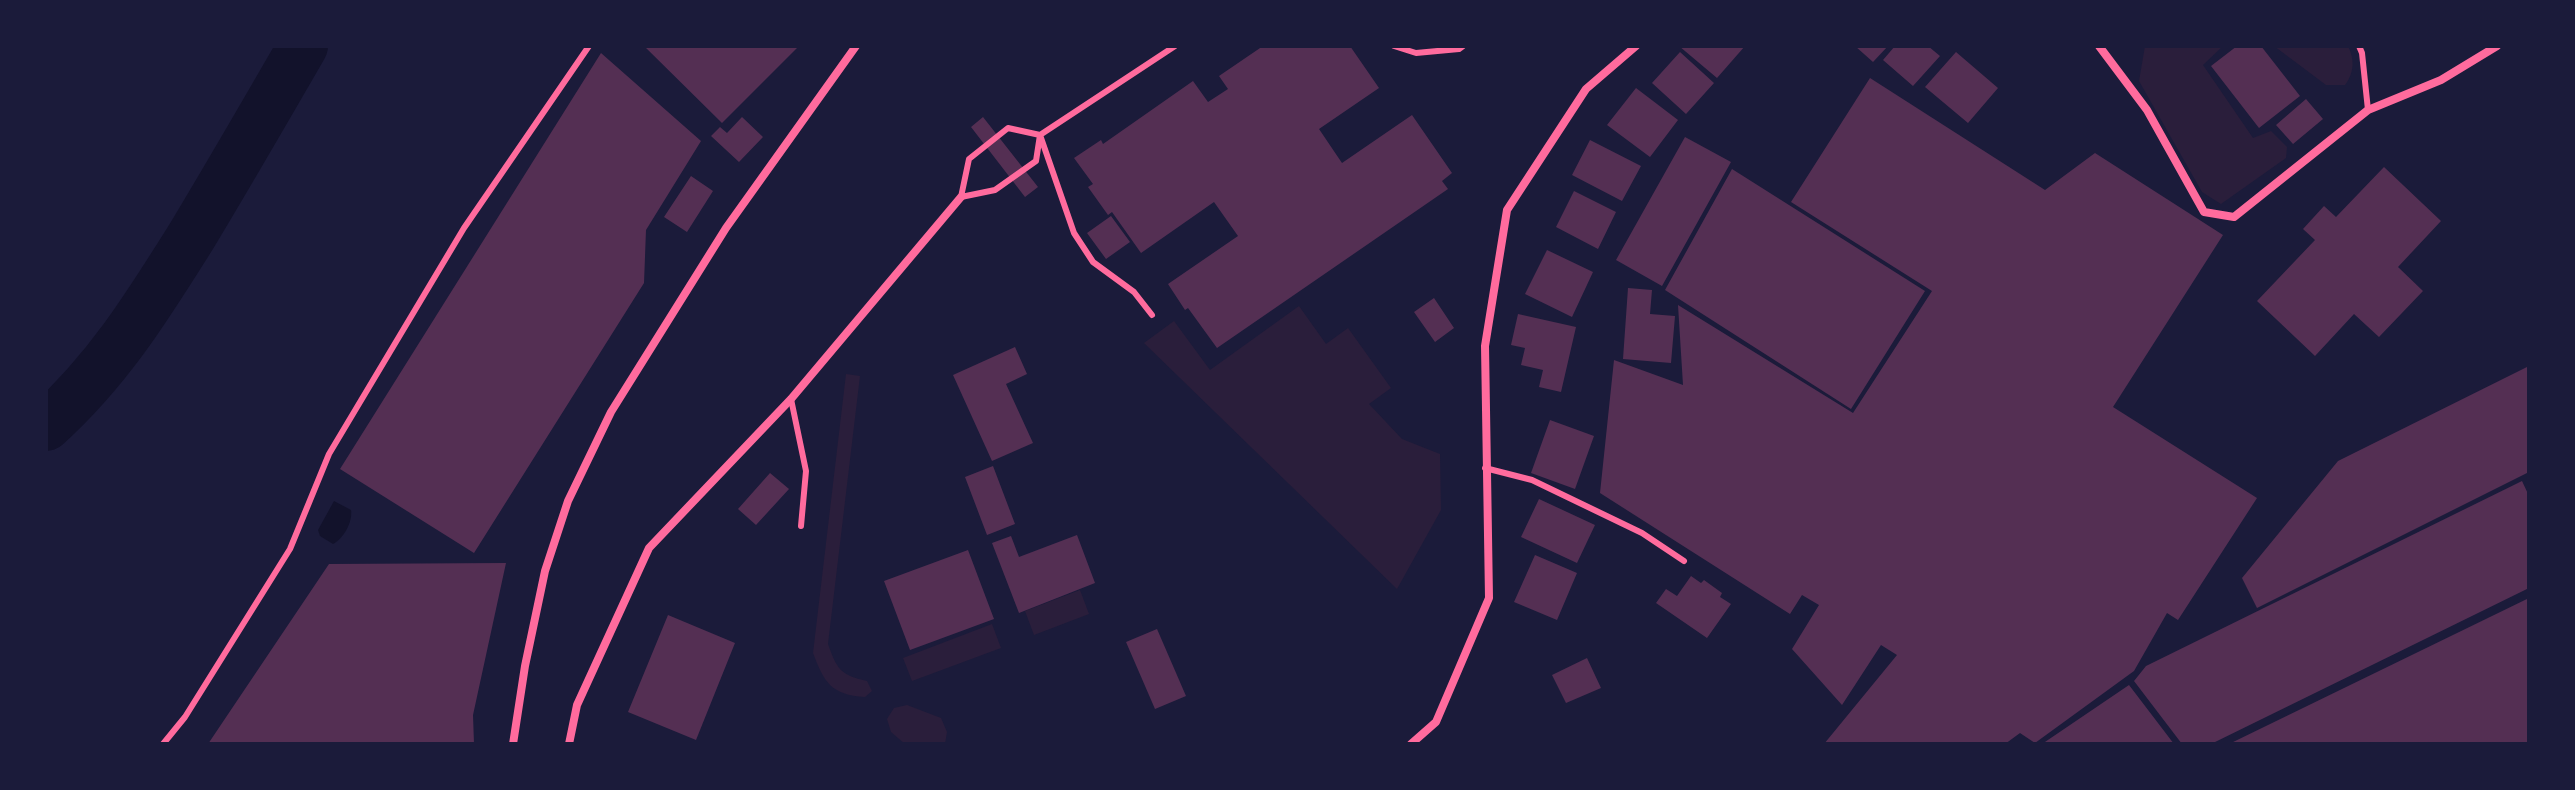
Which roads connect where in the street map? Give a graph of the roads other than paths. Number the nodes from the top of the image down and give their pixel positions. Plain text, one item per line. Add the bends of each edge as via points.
1 (589, 46) edge
2 (856, 46) edge
3 (1175, 46) edge
4 (1394, 46) edge
5 (1463, 46) edge
6 (1636, 46) edge
7 (2099, 46) edge
8 (2359, 46) edge
9 (2497, 46) edge
10 (2368, 110) junction
11 (1040, 135) junction
12 (961, 197) junction
13 (1152, 315) dead end
14 (791, 399) junction
15 (1485, 468) junction
16 (801, 526) dead end
17 (1684, 561) dead end
18 (163, 744) edge
19 (513, 744) edge
20 (569, 744) edge
21 (1411, 744) edge

1 - 18 lane via 464,228 329,454 290,549
2 - 19 street via 726,228 611,412 568,501 545,571
3 - 11 lane
4 - 5 lane via 1416,53
6 - 15 street via 1586,89 1507,210 1485,346
7 - 10 street via 2147,110 2204,212 2234,217
8 - 10 lane
9 - 10 street via 2441,80
11 - 12 lane via 1036,161 995,190
11 - 12 lane via 1008,128 969,159
11 - 13 lane via 1074,233 1093,262 1134,292
12 - 14 street
14 - 16 lane via 806,471
14 - 20 street via 649,548 577,705
15 - 17 lane via 1532,480 1642,533
15 - 21 street via 1489,598 1436,722

